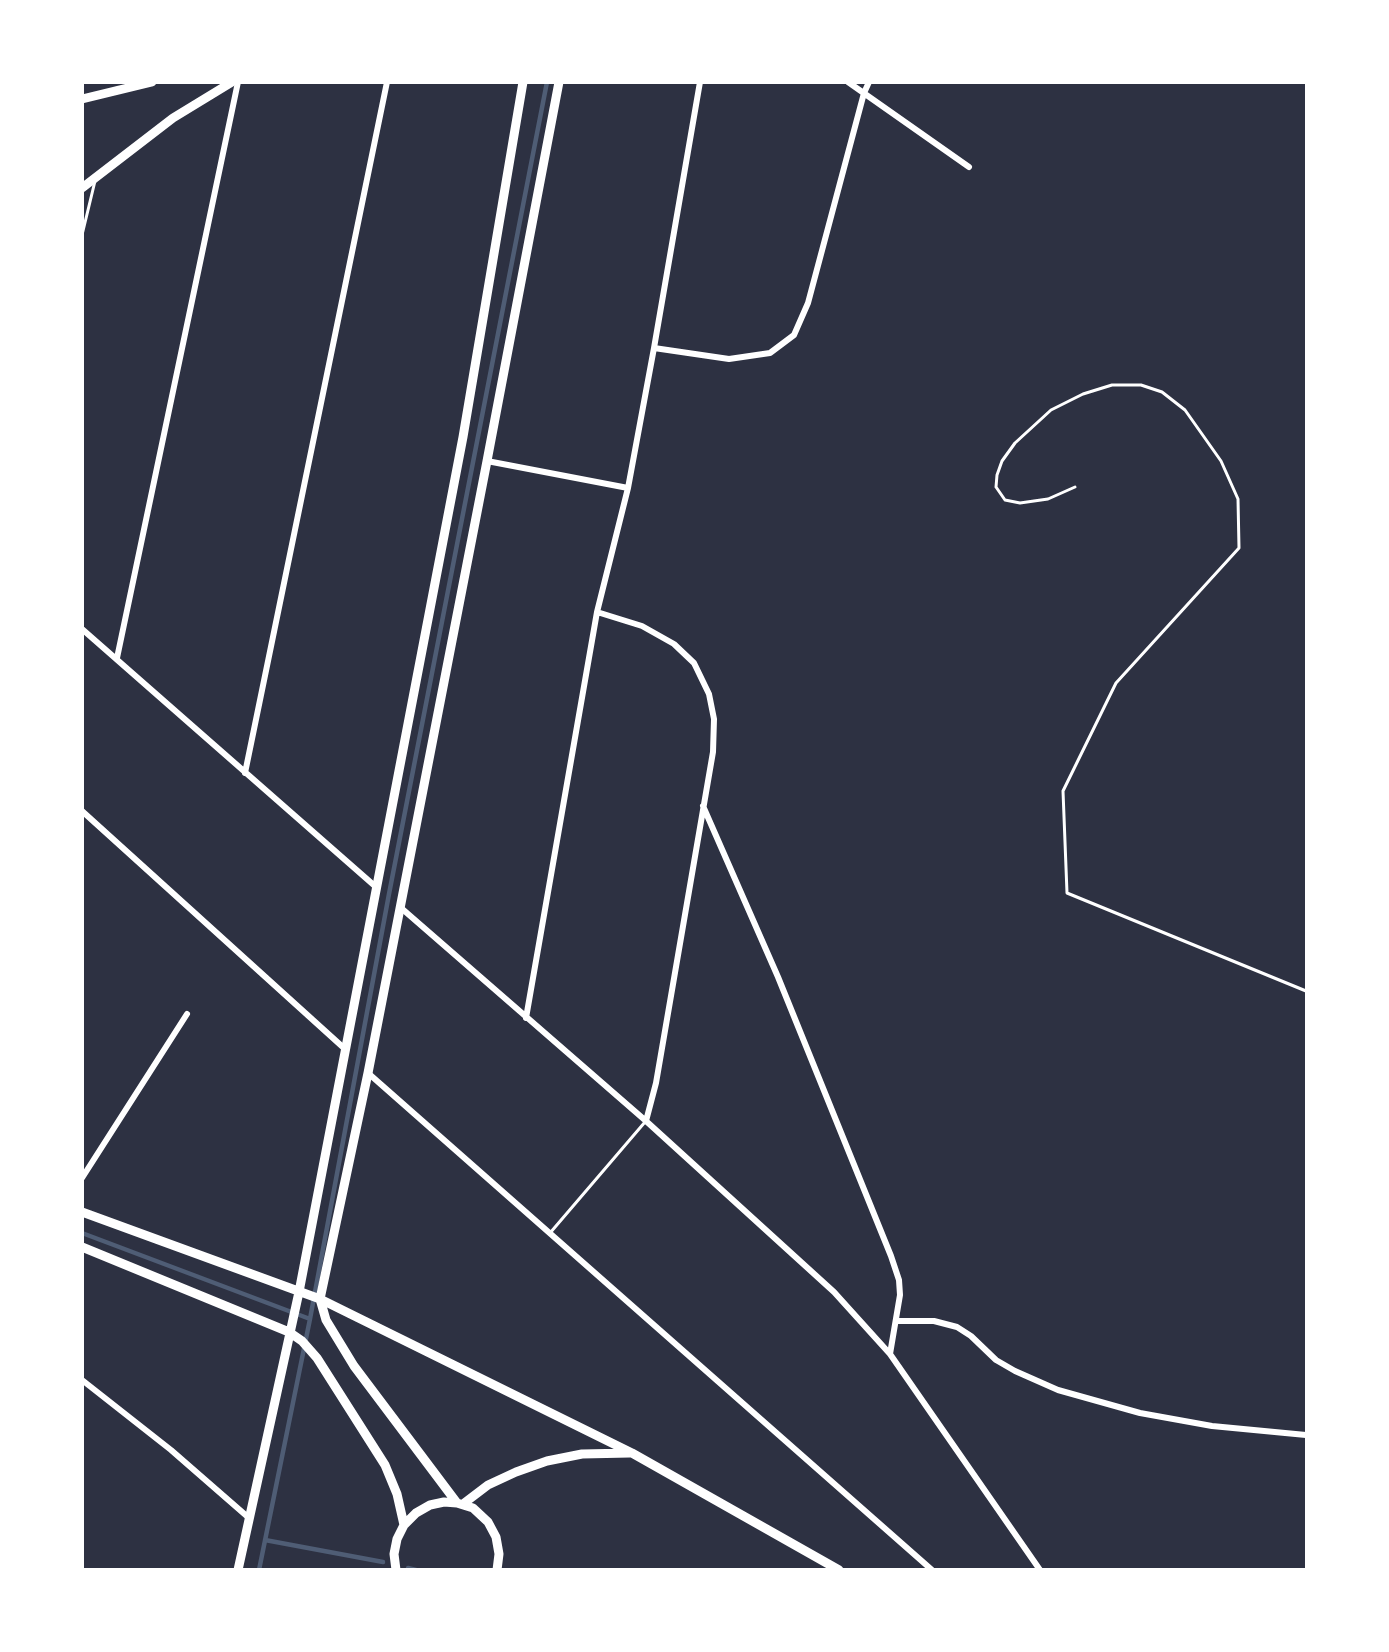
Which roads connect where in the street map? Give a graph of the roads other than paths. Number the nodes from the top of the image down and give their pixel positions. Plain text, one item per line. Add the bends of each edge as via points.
1 (152, 82) edge
2 (232, 82) edge
3 (238, 82) edge
4 (387, 82) edge
5 (523, 82) edge
6 (559, 82) edge
7 (700, 82) edge
8 (848, 82) edge
9 (869, 82) edge
10 (126, 85) edge
11 (864, 93) junction
12 (82, 99) edge
13 (969, 167) dead end
14 (96, 178) junction
15 (84, 186) edge
16 (82, 235) edge
17 (82, 261) edge
18 (83, 277) edge
19 (654, 348) junction
20 (487, 461) junction
21 (628, 488) junction
22 (597, 612) junction
23 (82, 629) edge
24 (117, 658) junction
25 (245, 773) junction
26 (703, 806) junction
27 (82, 811) edge
28 (376, 887) junction
29 (400, 907) junction
30 (188, 1014) dead end
31 (526, 1017) junction
32 (345, 1049) junction
33 (368, 1073) junction
34 (646, 1121) junction
35 (82, 1178) edge
36 (82, 1212) edge
37 (550, 1233) junction
38 (82, 1247) edge
39 (300, 1295) junction
40 (317, 1299) junction
41 (897, 1321) junction
42 (289, 1332) junction
43 (890, 1354) junction
44 (82, 1380) edge
45 (1306, 1435) edge
46 (632, 1453) junction
47 (460, 1503) junction
48 (249, 1518) junction
49 (404, 1525) junction
50 (238, 1569) edge
51 (396, 1569) edge
52 (497, 1569) edge
53 (839, 1569) edge
54 (932, 1569) edge
55 (1040, 1569) edge

1 - 10 main road
2 - 14 main road via 173,118
3 - 24 street
4 - 25 street
5 - 28 main road via 463,437
6 - 20 main road
7 - 19 street
8 - 11 street
9 - 11 street
10 - 12 main road
11 - 13 street
11 - 19 street via 808,303 794,335 770,353 729,359
14 - 15 main road
14 - 16 lane
17 - 18 lane
19 - 21 street
20 - 21 street
20 - 29 main road
21 - 22 street
22 - 26 street via 642,626 674,644 694,663 709,694 714,719 713,752
22 - 31 street
23 - 24 street
24 - 25 street
25 - 28 street
26 - 34 street via 656,1083
26 - 41 street via 778,977 891,1256 899,1280
27 - 32 street
28 - 32 main road
29 - 31 street
29 - 33 main road
30 - 35 street
31 - 34 street
32 - 39 main road
33 - 37 street
33 - 40 main road
34 - 37 lane
34 - 43 street via 834,1292
36 - 39 main road
37 - 54 street
38 - 42 main road
39 - 40 main road
39 - 42 main road
40 - 46 main road
40 - 47 main road via 354,1366
41 - 43 street
41 - 45 street via 934,1321 957,1327 1015,1371 1058,1390 1130,1411 1212,1426
42 - 48 main road
42 - 49 main road via 317,1358 385,1465
43 - 55 street
44 - 48 street via 171,1449
46 - 47 main road via 582,1454 547,1461 488,1485
46 - 53 main road
47 - 49 main road via 430,1505
47 - 52 main road via 473,1508 488,1522 496,1537
48 - 50 main road
49 - 51 main road via 394,1554

